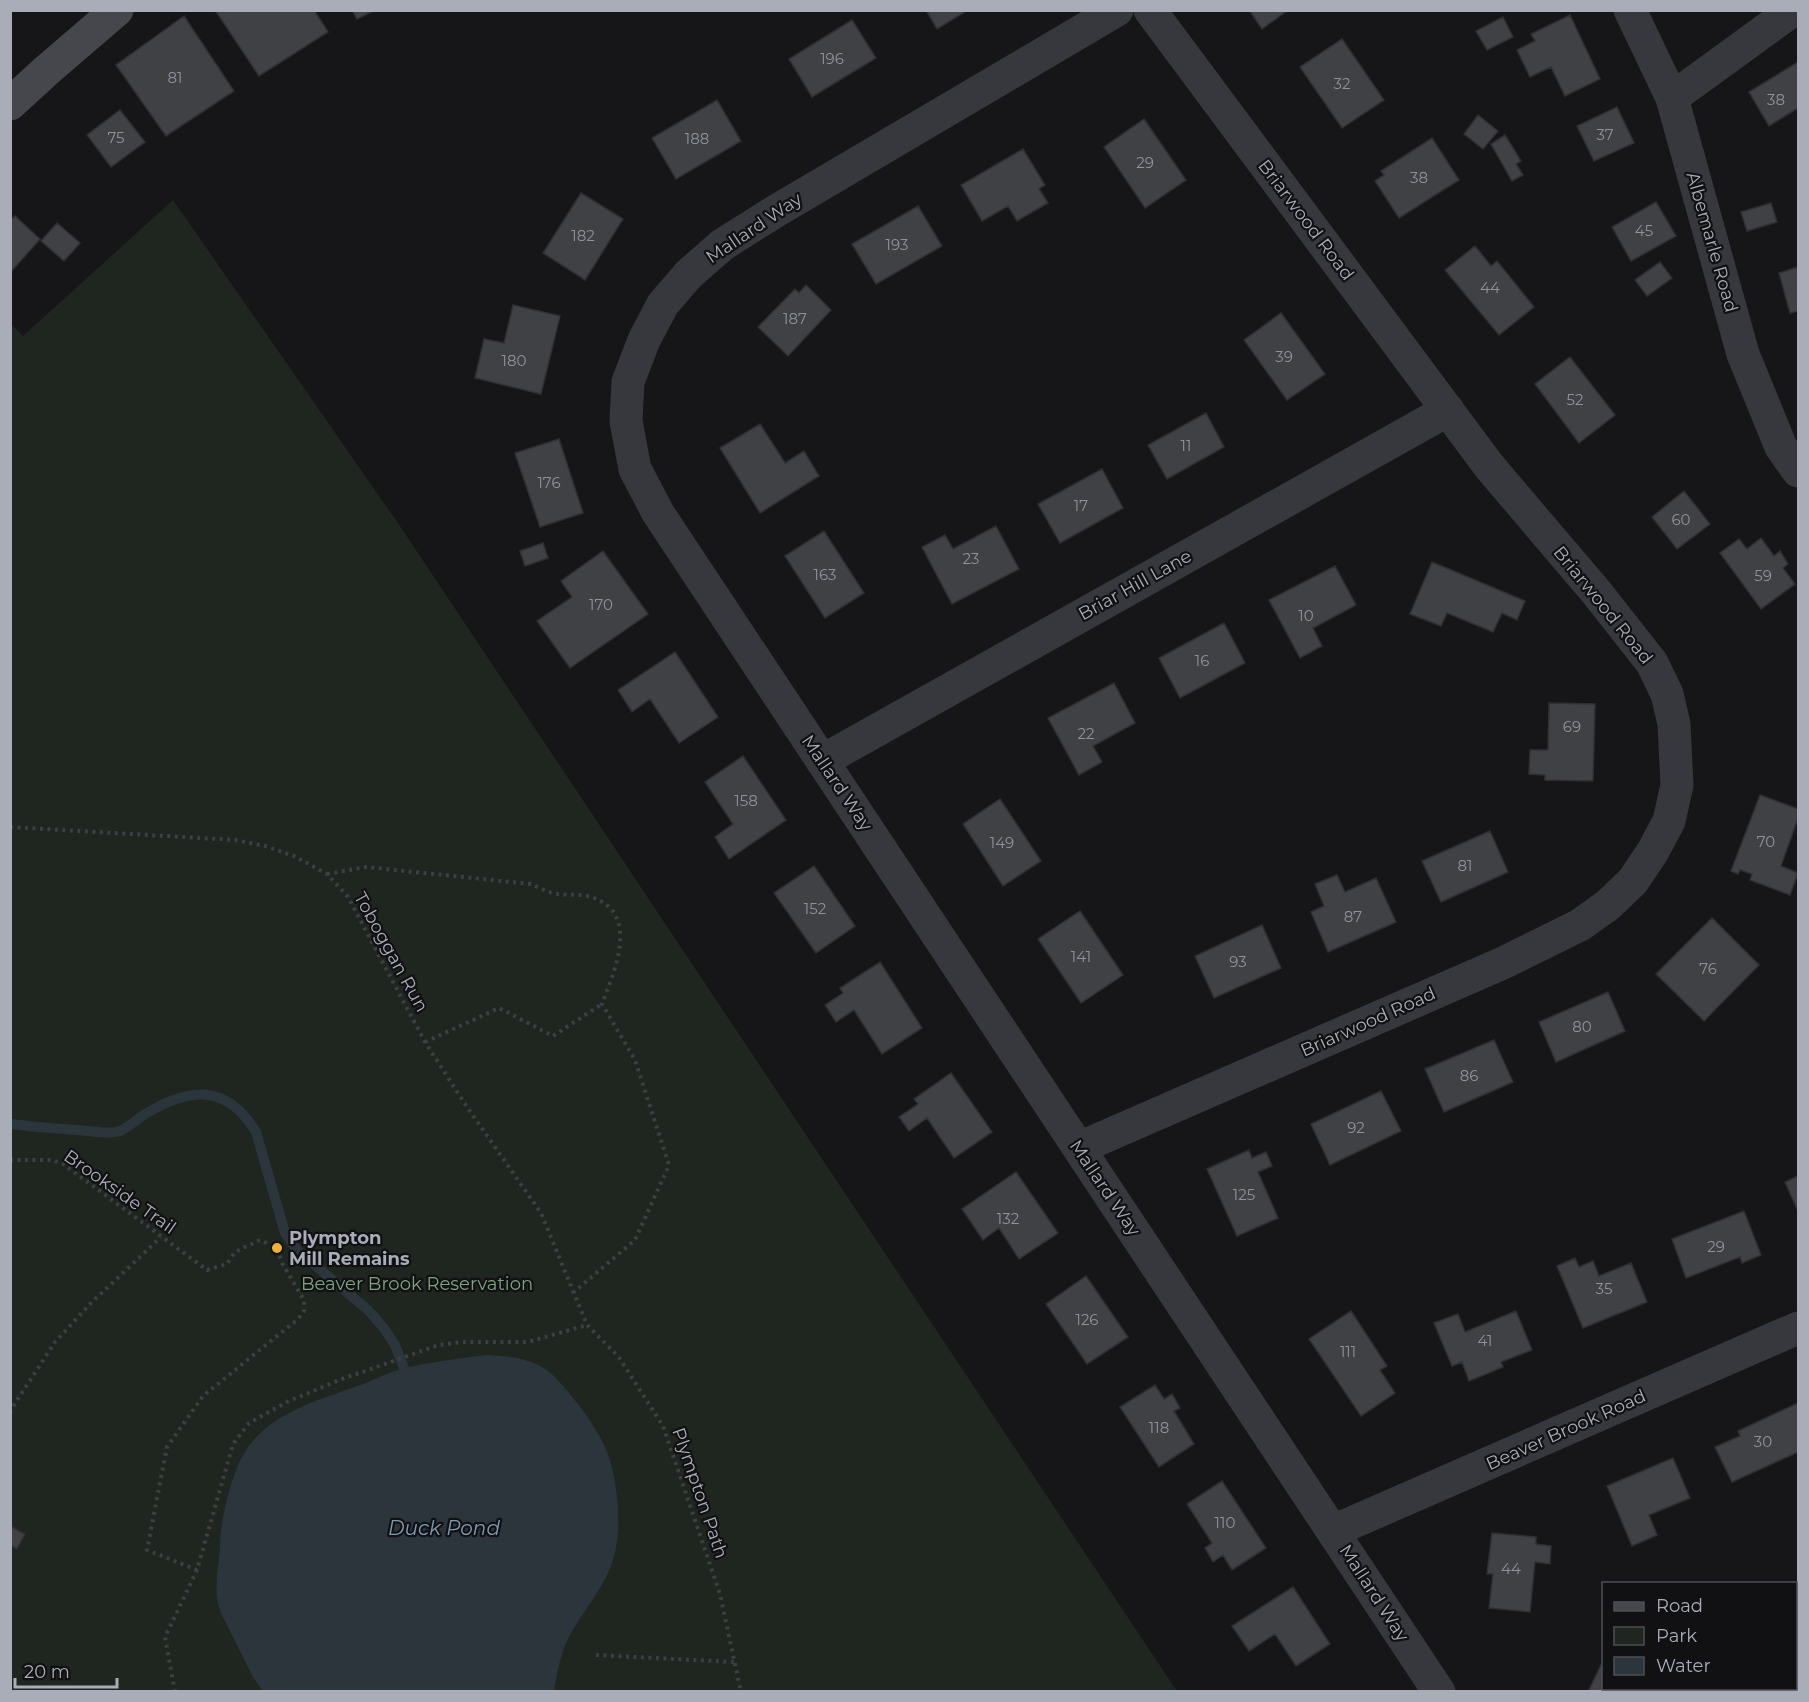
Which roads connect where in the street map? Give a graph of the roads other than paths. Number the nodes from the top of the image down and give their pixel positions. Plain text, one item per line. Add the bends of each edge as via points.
1 (117, 10) edge
2 (1117, 10) edge
3 (1150, 10) edge
4 (1630, 10) edge
5 (1793, 10) edge
6 (1672, 98) junction
7 (10, 104) edge
8 (1448, 410) junction
9 (1798, 471) edge
10 (822, 761) junction
11 (1079, 1148) junction
12 (1798, 1328) edge
13 (1333, 1531) junction
14 (1439, 1692) edge

1 - 7 main road
2 - 10 street, Mallard Way via 722,245 663,304 644,340 628,382 626,421 635,469 658,513
3 - 8 street, Briarwood Road
4 - 6 street, Albemarle Road
5 - 6 street
6 - 9 street, Albemarle Road via 1743,354 1781,447
8 - 10 street, Briar Hill Lane
8 - 11 street, Briarwood Road via 1489,466 1652,663 1667,694 1674,724 1677,785 1669,821 1633,881 1580,925 1503,963
10 - 11 street, Mallard Way
11 - 13 street, Mallard Way
12 - 13 street, Beaver Brook Road
13 - 14 street, Mallard Way

